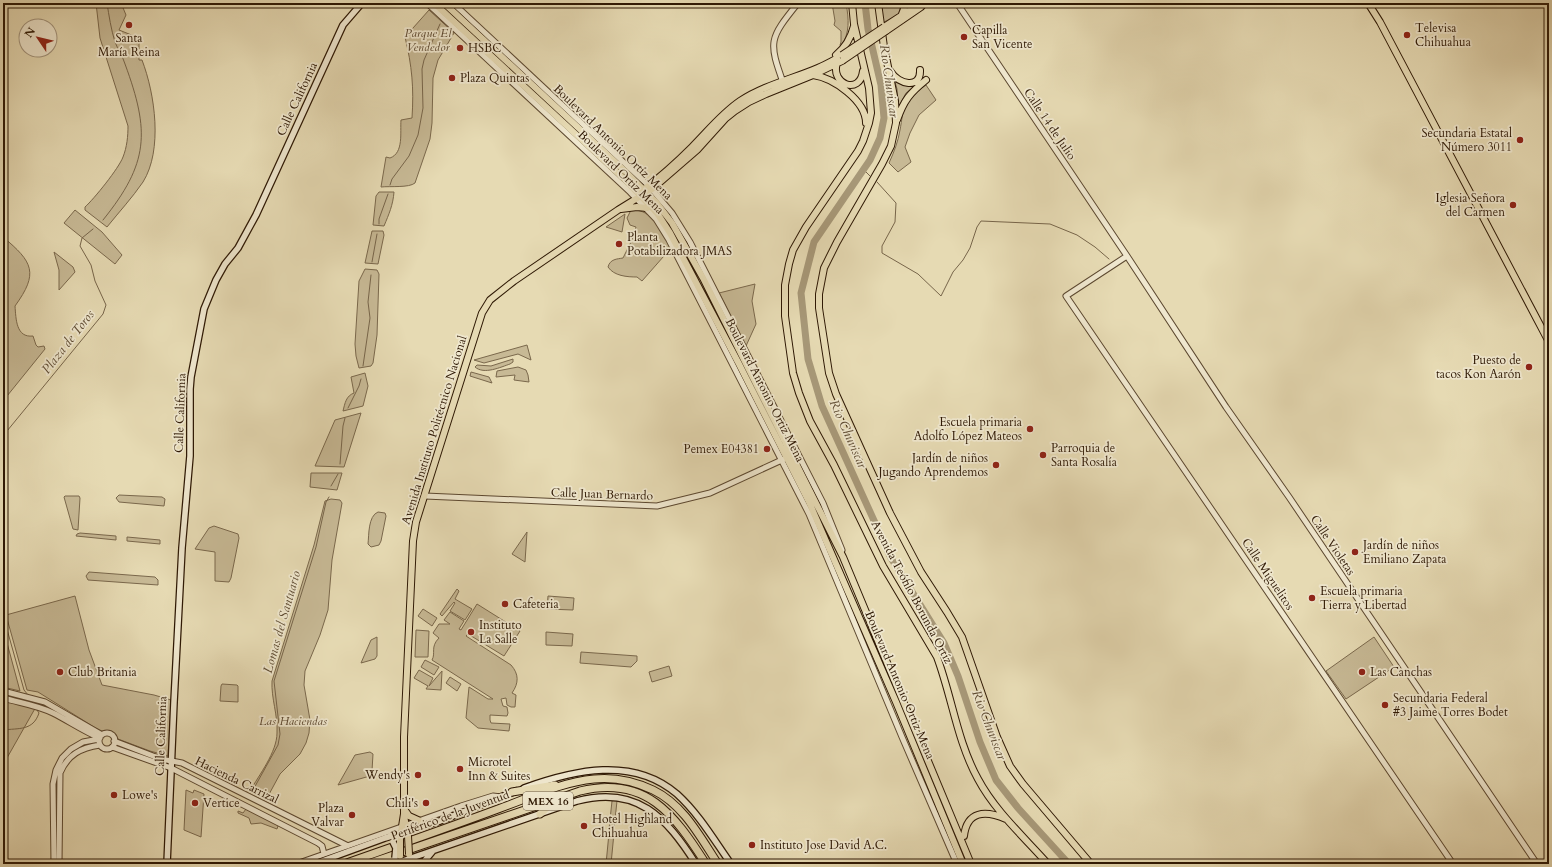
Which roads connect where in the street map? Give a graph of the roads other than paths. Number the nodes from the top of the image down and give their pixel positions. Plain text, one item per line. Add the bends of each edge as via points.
1 (362, 3) edge
2 (427, 3) edge
3 (434, 3) edge
4 (444, 3) edge
5 (452, 3) edge
6 (798, 3) edge
7 (852, 3) edge
8 (878, 3) edge
9 (903, 3) edge
10 (921, 3) edge
11 (957, 3) edge
12 (1368, 3) edge
13 (902, 14) junction
14 (854, 24) junction
15 (885, 29) junction
16 (840, 60) junction
17 (864, 67) junction
18 (888, 67) junction
19 (920, 70) dead end
20 (814, 72) junction
21 (926, 80) dead end
22 (784, 83) junction
23 (896, 123) junction
24 (866, 133) junction
25 (642, 194) junction
26 (647, 208) junction
27 (618, 210) junction
28 (1127, 256) junction
29 (1549, 342) edge
30 (787, 457) junction
31 (425, 496) junction
32 (843, 557) junction
33 (3, 691) edge
34 (3, 698) edge
35 (39, 699) junction
36 (37, 707) junction
37 (85, 731) junction
38 (100, 739) junction
39 (114, 741) junction
40 (85, 742) junction
41 (112, 747) junction
42 (172, 760) junction
43 (171, 768) junction
44 (214, 779) junction
45 (567, 784) junction
46 (211, 788) junction
47 (512, 792) junction
48 (56, 794) junction
49 (501, 796) junction
50 (560, 797) junction
51 (404, 812) junction
52 (540, 814) junction
53 (1008, 820) junction
54 (420, 821) junction
55 (404, 832) junction
56 (323, 833) junction
57 (964, 836) dead end
58 (373, 837) junction
59 (385, 838) junction
60 (318, 843) junction
61 (348, 846) junction
62 (362, 847) junction
63 (56, 848) junction
64 (432, 851) junction
65 (324, 854) junction
66 (409, 859) edge
67 (397, 861) edge
68 (54, 864) edge
69 (59, 864) edge
70 (168, 864) edge
71 (296, 864) edge
72 (314, 864) edge
73 (344, 864) edge
74 (367, 864) edge
75 (422, 864) edge
76 (696, 864) edge
77 (706, 864) edge
78 (718, 864) edge
79 (731, 864) edge
80 (958, 864) edge
81 (963, 864) edge
82 (971, 864) edge
83 (1048, 864) edge
84 (1091, 864) edge
85 (1453, 864) edge
86 (1537, 864) edge

1 - 42 main road, Calle California via 340,30 256,215 216,280 204,309 191,377 190,456 182,548
2 - 25 street, Boulevard Ortiz Mena
3 - 25 main road, Boulevard Antonio Ortiz Mena
4 - 25 main road, Boulevard Antonio Ortiz Mena
5 - 25 street, Boulevard Antonio Ortíz Mena
6 - 22 street via 780,25 773,41 774,56
7 - 14 main road, Avenida Teófilo Borunda Ortíz
8 - 18 main road, Avenida Teófilo Borunda Ortíz
9 - 13 main road
10 - 13 main road, Avenida Instituto Politécnico Nacional
10 - 15 main road, Avenida Instituto Politécnico Nacional via 921,7
11 - 28 street, Calle 14 de Julio
12 - 29 main road
13 - 15 main road, Avenida Instituto Politécnico Nacional
14 - 17 main road, Avenida Teófilo Borunda Ortíz
14 - 20 main road via 850,38 842,50
15 - 16 main road, Avenida Instituto Politécnico Nacional, bridge
16 - 17 main road via 835,72 849,85 859,82
16 - 20 main road, Avenida Instituto Politécnico Nacional
16 - 20 main road, Avenida Instituto Politécnico Nacional
17 - 24 main road, Avenida Teófilo Borunda Ortíz via 870,102
18 - 19 main road via 896,79 906,84 919,78
18 - 23 main road, Avenida Teófilo Borunda Ortíz via 895,101
20 - 22 main road, Avenida Instituto Politécnico Nacional
20 - 24 main road via 831,80 858,103 866,116
21 - 23 main road via 910,93
22 - 25 main road, Avenida Instituto Politécnico Nacional via 735,111 697,150
23 - 84 main road, Avenida Teófilo Borunda Ortíz via 891,146 824,268 819,308 829,373 836,394 893,519 921,572 962,637 997,737 1010,766
24 - 53 main road, Avenida Teófilo Borunda Ortíz via 858,151 799,238 789,264 784,301 793,374 810,421 878,556 937,657 966,753 977,779
25 - 26 street, Boulevard Ortiz Mena
25 - 27 main road, Avenida Instituto Politécnico Nacional
25 - 30 main road, Boulevard Antonio Ortiz Mena via 670,233
25 - 32 street, Boulevard Antonio Ortíz Mena via 672,213 694,249 823,503
26 - 27 main road
26 - 30 street, Boulevard Ortiz Mena via 669,240
27 - 31 main road, Avenida Instituto Politécnico Nacional via 502,289 485,307
28 - 85 street, Calle Miguelitos via 1066,296
28 - 86 street, Calle Violetas via 1226,407
30 - 31 street, Calle Juan Bernardo via 710,493 657,506
30 - 32 main road, Boulevard Antonio Ortiz Mena
30 - 80 street, Boulevard Antonio Ortiz Mena via 902,737
30 - 81 main road, Boulevard Antonio Ortiz Mena via 848,590
31 - 51 main road, Avenida Instituto Politécnico Nacional via 416,522 412,560 404,737
32 - 82 main road, Boulevard Antonio Ortiz Mena
33 - 35 street
34 - 36 street
35 - 36 street
35 - 38 street
36 - 37 street via 52,712
37 - 38 street
37 - 40 street
38 - 39 street via 107,733 111,734
38 - 40 street
38 - 41 street via 104,748
38 - 48 street via 68,759 60,773
39 - 41 street
39 - 42 street, Hacienda Carrizal via 161,759
40 - 48 street via 71,749 62,758 54,776
41 - 43 street, Hacienda Carrizal
42 - 43 main road, Calle California
42 - 44 street, Hacienda Carrizal
43 - 46 street, Hacienda Carrizal
43 - 70 main road, Calle California
44 - 46 street
44 - 56 street, Hacienda Carrizal
45 - 47 highway
45 - 73 highway, Periférico de la Juventud / MEX 16
45 - 78 highway, Periférico de la Juventud / MEX 16 via 593,779 618,779 654,790 676,805 690,821
46 - 60 street, Hacienda Carrizal
47 - 49 main road
47 - 79 main road via 571,773 593,769 638,774 664,785 677,794 700,820
48 - 63 street
49 - 54 street via 493,796
49 - 55 main road via 440,821
50 - 52 highway
50 - 74 highway, Periférico de la Juventud / MEX 16
50 - 77 highway, Periférico de la Juventud / MEX 16 via 601,788 624,790 649,798 666,810 679,824
51 - 54 main road
51 - 55 main road, Avenida Instituto Politécnico Nacional
52 - 64 main road
52 - 76 main road via 589,798 610,797 630,800 651,810 668,825
53 - 57 main road via 992,814 977,815 970,819
53 - 83 main road, Avenida Teófilo Borunda Ortíz
54 - 55 street
55 - 58 street
55 - 59 main road
55 - 66 main road, bridge
55 - 67 main road, bridge
56 - 60 street
56 - 61 street, Hacienda Carrizal
58 - 59 main road
58 - 61 street
58 - 62 main road
59 - 62 main road
59 - 67 main road, bridge via 393,842
60 - 65 street via 322,846
61 - 65 street
62 - 72 main road
63 - 68 street
63 - 69 street
64 - 66 main road
64 - 75 main road
65 - 71 street
66 - 67 main road

